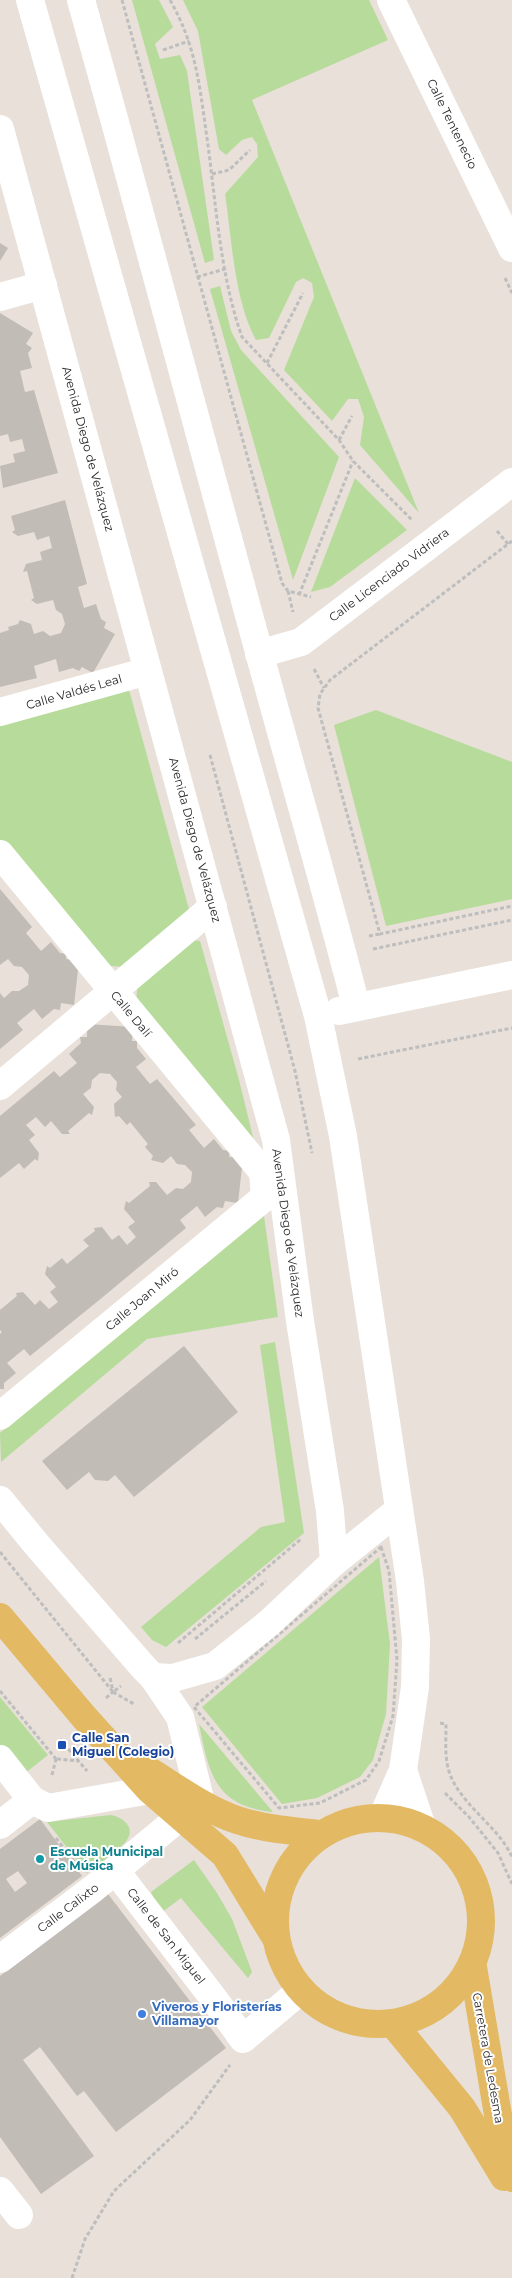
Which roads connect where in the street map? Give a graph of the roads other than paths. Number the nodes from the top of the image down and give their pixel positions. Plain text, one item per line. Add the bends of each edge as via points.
1 (30, 0) edge
2 (81, 0) edge
3 (391, 0) edge
4 (0, 129) edge
5 (512, 248) edge
6 (42, 285) junction
7 (0, 297) edge
8 (512, 482) edge
9 (259, 654) junction
10 (148, 671) junction
11 (0, 712) edge
12 (0, 854) edge
13 (213, 908) junction
14 (512, 975) edge
15 (112, 992) junction
16 (356, 1006) junction
17 (318, 1016) junction
18 (0, 1086) edge
19 (263, 1172) joint
20 (0, 1416) edge
21 (0, 1500) edge
22 (399, 1510) junction
23 (334, 1562) junction
24 (0, 1617) edge
25 (153, 1677) junction
26 (110, 1746) junction
27 (0, 1759) edge
28 (403, 1770) junction
29 (150, 1790) junction
30 (32, 1800) junction
31 (191, 1810) junction
32 (382, 1818) junction
33 (0, 1825) edge
34 (422, 1827) junction
35 (321, 1834) junction
36 (116, 1870) junction
37 (274, 1935) junction
38 (0, 1959) edge
39 (472, 1967) junction
40 (300, 1991) junction
41 (394, 2025) junction
42 (512, 2178) edge
43 (512, 2190) edge
44 (0, 2191) edge
45 (19, 2215) dead end

1 - 17 street
2 - 9 street
3 - 5 street, Calle Tentenecio
4 - 6 street, Avenida Diego de Velázquez
6 - 7 street
6 - 10 street, Avenida Diego de Velázquez
8 - 9 street, Calle Licenciado Vidriera via 301,642
9 - 16 street
10 - 11 street, Calle Valdés Leal
10 - 13 street, Avenida Diego de Velázquez
12 - 15 street, Calle Dalí
13 - 15 street
13 - 23 street, Avenida Diego de Velázquez via 276,1140 330,1512
14 - 16 street
15 - 18 street
15 - 19 street, Calle Dalí
16 - 17 street
17 - 22 street via 343,1136
19 - 20 street, Calle Joan Miró via 265,1197
21 - 25 street
22 - 23 street
22 - 28 street via 416,1639 415,1687
23 - 25 street via 269,1624 215,1666 173,1678
24 - 26 main road
25 - 31 street via 180,1716
26 - 29 main road
26 - 31 main road
27 - 30 street
28 - 32 street
28 - 34 street
29 - 30 street via 48,1808
29 - 31 main road
30 - 33 street
31 - 35 main road via 266,1827
31 - 36 street, Calle Calixto
31 - 37 main road via 209,1839 225,1855
32 - 34 main road
32 - 35 main road via 340,1824
34 - 39 main road via 449,1845 469,1871 481,1902 482,1935
35 - 37 main road via 293,1861 276,1896
36 - 38 street, Calle Calixto
36 - 40 street, Calle de San Miguel via 243,2039
37 - 40 main road via 283,1965
39 - 41 main road via 453,1994 426,2014
39 - 42 main road, Carretera de Ledesma
40 - 41 main road via 343,2020
41 - 43 main road, Carretera de Ledesma via 462,2108
44 - 45 street

